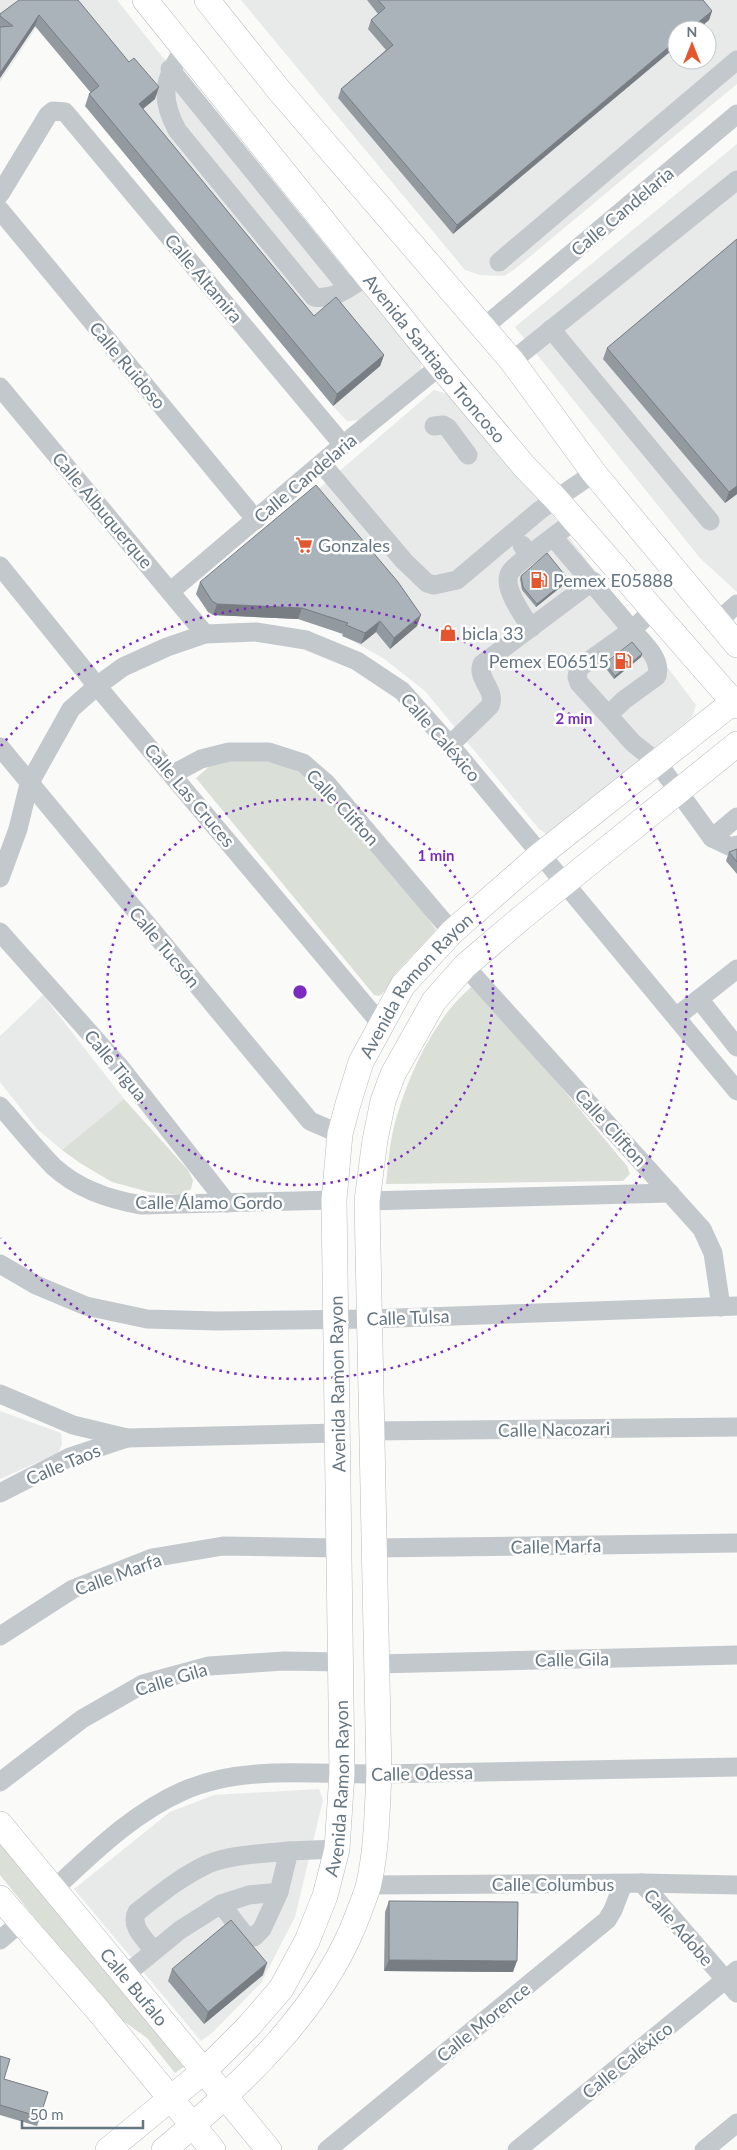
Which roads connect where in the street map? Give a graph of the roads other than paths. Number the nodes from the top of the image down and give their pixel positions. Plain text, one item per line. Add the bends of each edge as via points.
1 (146, 0) edge
2 (207, 0) edge
3 (184, 49) junction
4 (737, 60) edge
5 (170, 69) junction
6 (737, 114) edge
7 (737, 180) edge
8 (265, 189) junction
9 (0, 194) edge
10 (241, 209) junction
11 (0, 210) edge
12 (499, 262) dead end
13 (357, 282) junction
14 (484, 327) junction
15 (552, 329) junction
16 (512, 361) junction
17 (440, 366) junction
18 (0, 387) edge
19 (434, 426) dead end
20 (343, 445) junction
21 (468, 455) dead end
22 (322, 464) junction
23 (594, 473) junction
24 (556, 499) junction
25 (256, 520) junction
26 (575, 520) junction
27 (710, 521) dead end
28 (515, 533) junction
29 (553, 537) junction
30 (528, 555) junction
31 (0, 566) edge
32 (593, 582) junction
33 (171, 591) junction
34 (737, 604) edge
35 (654, 609) junction
36 (531, 628) junction
37 (632, 630) junction
38 (205, 634) junction
39 (730, 634) edge
40 (97, 686) junction
41 (736, 702) edge
42 (608, 715) junction
43 (737, 744) edge
44 (450, 745) junction
45 (0, 747) edge
46 (657, 762) junction
47 (173, 774) junction
48 (29, 784) junction
49 (678, 792) junction
50 (737, 817) edge
51 (712, 838) junction
52 (737, 845) edge
53 (540, 855) junction
54 (0, 878) edge
55 (564, 884) junction
56 (0, 932) edge
57 (452, 932) junction
58 (465, 966) junction
59 (737, 969) edge
60 (699, 999) junction
61 (676, 1017) junction
62 (382, 1024) junction
63 (737, 1047) edge
64 (737, 1091) edge
65 (0, 1106) edge
66 (340, 1134) junction
67 (670, 1193) junction
68 (334, 1200) junction
69 (367, 1201) junction
70 (227, 1203) junction
71 (0, 1264) edge
72 (729, 1306) edge
73 (336, 1319) junction
74 (369, 1319) junction
75 (0, 1394) edge
76 (737, 1427) edge
77 (372, 1431) junction
78 (338, 1433) junction
79 (127, 1438) junction
80 (0, 1493) edge
81 (737, 1543) edge
82 (339, 1548) junction
83 (374, 1548) junction
84 (0, 1636) edge
85 (737, 1655) edge
86 (341, 1662) junction
87 (377, 1664) junction
88 (737, 1767) edge
89 (342, 1773) junction
90 (379, 1774) junction
91 (0, 1782) edge
92 (0, 1824) edge
93 (337, 1849) junction
94 (289, 1851) junction
95 (632, 1884) junction
96 (369, 1885) junction
97 (737, 1885) edge
98 (54, 1889) junction
99 (279, 1892) junction
100 (0, 1898) edge
101 (221, 1904) junction
102 (20, 1923) junction
103 (0, 1940) edge
104 (154, 1950) junction
105 (125, 1975) junction
106 (733, 1981) edge
107 (204, 2071) junction
108 (224, 2097) junction
109 (170, 2098) junction
110 (737, 2123) edge
111 (193, 2126) junction
112 (108, 2150) edge
113 (164, 2150) edge
114 (213, 2150) edge
115 (269, 2150) edge
116 (327, 2150) edge
117 (517, 2150) edge
118 (704, 2150) edge

1 - 3 main road, Avenida Santiago Troncoso
2 - 14 main road via 278,89
3 - 5 street
3 - 13 main road, Avenida Santiago Troncoso
4 - 12 street
5 - 8 street
5 - 10 street via 166,85 170,117
6 - 14 street, Calle Candelaria
7 - 15 street
8 - 10 street
8 - 13 street
9 - 20 street, Calle Altamira via 48,115 54,111 65,112
10 - 13 street via 314,297 325,299 334,296
11 - 25 street, Calle Ruidoso
13 - 17 main road, Avenida Santiago Troncoso
14 - 16 main road
15 - 16 street
15 - 27 street
16 - 23 main road
17 - 20 street, Calle Candelaria
17 - 24 main road, Avenida Santiago Troncoso
18 - 33 street, Calle Albuquerque
19 - 21 street via 448,428
20 - 22 street, Calle Candelaria
22 - 25 street, Calle Candelaria
22 - 28 street via 404,561 427,583 434,585 457,580
23 - 24 street
23 - 39 main road
24 - 26 main road, Avenida Santiago Troncoso
24 - 28 street
25 - 33 street, Calle Candelaria
26 - 29 street
26 - 35 main road, Avenida Santiago Troncoso
28 - 30 street
29 - 30 street
29 - 32 street
30 - 36 street via 510,572 507,581 508,589
31 - 40 street, Calle Las Cruces
32 - 36 street
32 - 37 street
33 - 38 street, Calle Albuquerque
34 - 39 street
35 - 37 street
35 - 41 main road, Avenida Santiago Troncoso
36 - 44 street via 482,664 481,674 491,692 490,706
37 - 42 street via 657,661 657,676
37 - 42 street via 579,668 579,682
38 - 40 street, Calle Caléxico via 122,667
38 - 44 street, Calle Caléxico via 256,632 298,639 357,661 402,691
40 - 47 street, Calle Las Cruces
40 - 48 street, Calle Caléxico via 71,709
41 - 46 main road, Avenida Ramon Rayon
42 - 46 street via 633,743
43 - 49 main road, Avenida Ramon Rayon
44 - 53 street, Calle Caléxico
45 - 48 street, Calle Tucsón
46 - 49 street
46 - 53 main road, Avenida Ramon Rayon
47 - 57 street, Calle Clifton via 228,752 269,752 303,763 326,782
47 - 62 street, Calle Las Cruces
48 - 54 street, Calle Caléxico via 18,829
48 - 66 street, Calle Tucsón via 310,1121
49 - 51 street
49 - 55 main road, Avenida Ramon Rayon
50 - 51 street
51 - 52 street via 731,847
53 - 55 street, Calle Caléxico
53 - 57 main road, Avenida Ramon Rayon
55 - 58 main road, Avenida Ramon Rayon
55 - 61 street, Calle Caléxico
56 - 70 street, Calle Tigua via 119,1066
57 - 62 main road, Avenida Ramon Rayon via 403,986
58 - 67 street, Calle Clifton
58 - 69 main road, Avenida Ramon Rayon via 434,1001 393,1074 383,1101 375,1140
59 - 60 street
60 - 61 street
60 - 63 street
61 - 64 street, Calle Caléxico
62 - 66 main road, Avenida Ramon Rayon via 361,1062
65 - 70 street, Calle Álamo Gordo via 55,1168 83,1186 116,1200 142,1205
66 - 68 main road, Avenida Ramon Rayon
67 - 69 street
67 - 72 street, Calle Clifton via 706,1237
68 - 70 street, Calle Álamo Gordo
68 - 73 main road, Avenida Ramon Rayon
69 - 74 main road, Avenida Ramon Rayon
71 - 73 street, Calle Tulsa via 36,1285 86,1306 147,1319
72 - 74 street, Calle Tulsa
73 - 74 street, Calle Tulsa
73 - 78 main road, Avenida Ramon Rayon
74 - 77 main road, Avenida Ramon Rayon
75 - 79 street via 73,1425
76 - 77 street, Calle Nacozari
77 - 83 main road, Avenida Ramon Rayon
78 - 79 street
78 - 82 main road, Avenida Ramon Rayon
79 - 80 street, Calle Taos via 70,1457
81 - 83 street, Calle Marfa
82 - 84 street, Calle Marfa via 224,1546 152,1558 72,1589
82 - 86 main road, Avenida Ramon Rayon
83 - 87 main road, Avenida Ramon Rayon
85 - 87 street, Calle Gila
86 - 89 main road, Avenida Ramon Rayon
86 - 91 street, Calle Gila via 284,1661 208,1666 143,1684 82,1719
87 - 90 main road, Avenida Ramon Rayon
88 - 90 street, Calle Odessa
89 - 90 street, Calle Odessa
89 - 93 main road, Avenida Ramon Rayon
89 - 98 street, Calle Odessa via 258,1774 226,1778 184,1790 155,1805 106,1841
90 - 96 main road, Avenida Ramon Rayon via 376,1841
92 - 98 main road, Calle Bufalo
93 - 94 street
93 - 107 main road, Avenida Ramon Rayon via 315,1923 281,1989
94 - 99 street
94 - 104 street via 237,1856 209,1864 175,1883 135,1916 136,1927
95 - 96 street, Calle Columbus
95 - 97 street, Calle Columbus
95 - 106 street, Calle Adobe
95 - 116 street, Calle Morence via 607,1920
96 - 108 main road, Avenida Ramon Rayon via 353,1929 335,1964 300,2018
98 - 105 main road, Calle Bufalo
99 - 101 street via 249,1895
99 - 101 street via 262,1929 254,1937 244,1934
100 - 102 main road
101 - 104 street
102 - 103 street
102 - 109 main road
104 - 105 street
105 - 107 main road, Calle Bufalo
106 - 117 street, Calle Caléxico
107 - 108 main road, Calle Bufalo
107 - 109 main road, Avenida Ramon Rayon
108 - 111 main road, Avenida Ramon Rayon
108 - 115 main road, Calle Bufalo
109 - 111 main road
109 - 112 main road, Avenida Ramon Rayon
110 - 118 street
111 - 113 main road, Avenida Ramon Rayon
111 - 114 main road

